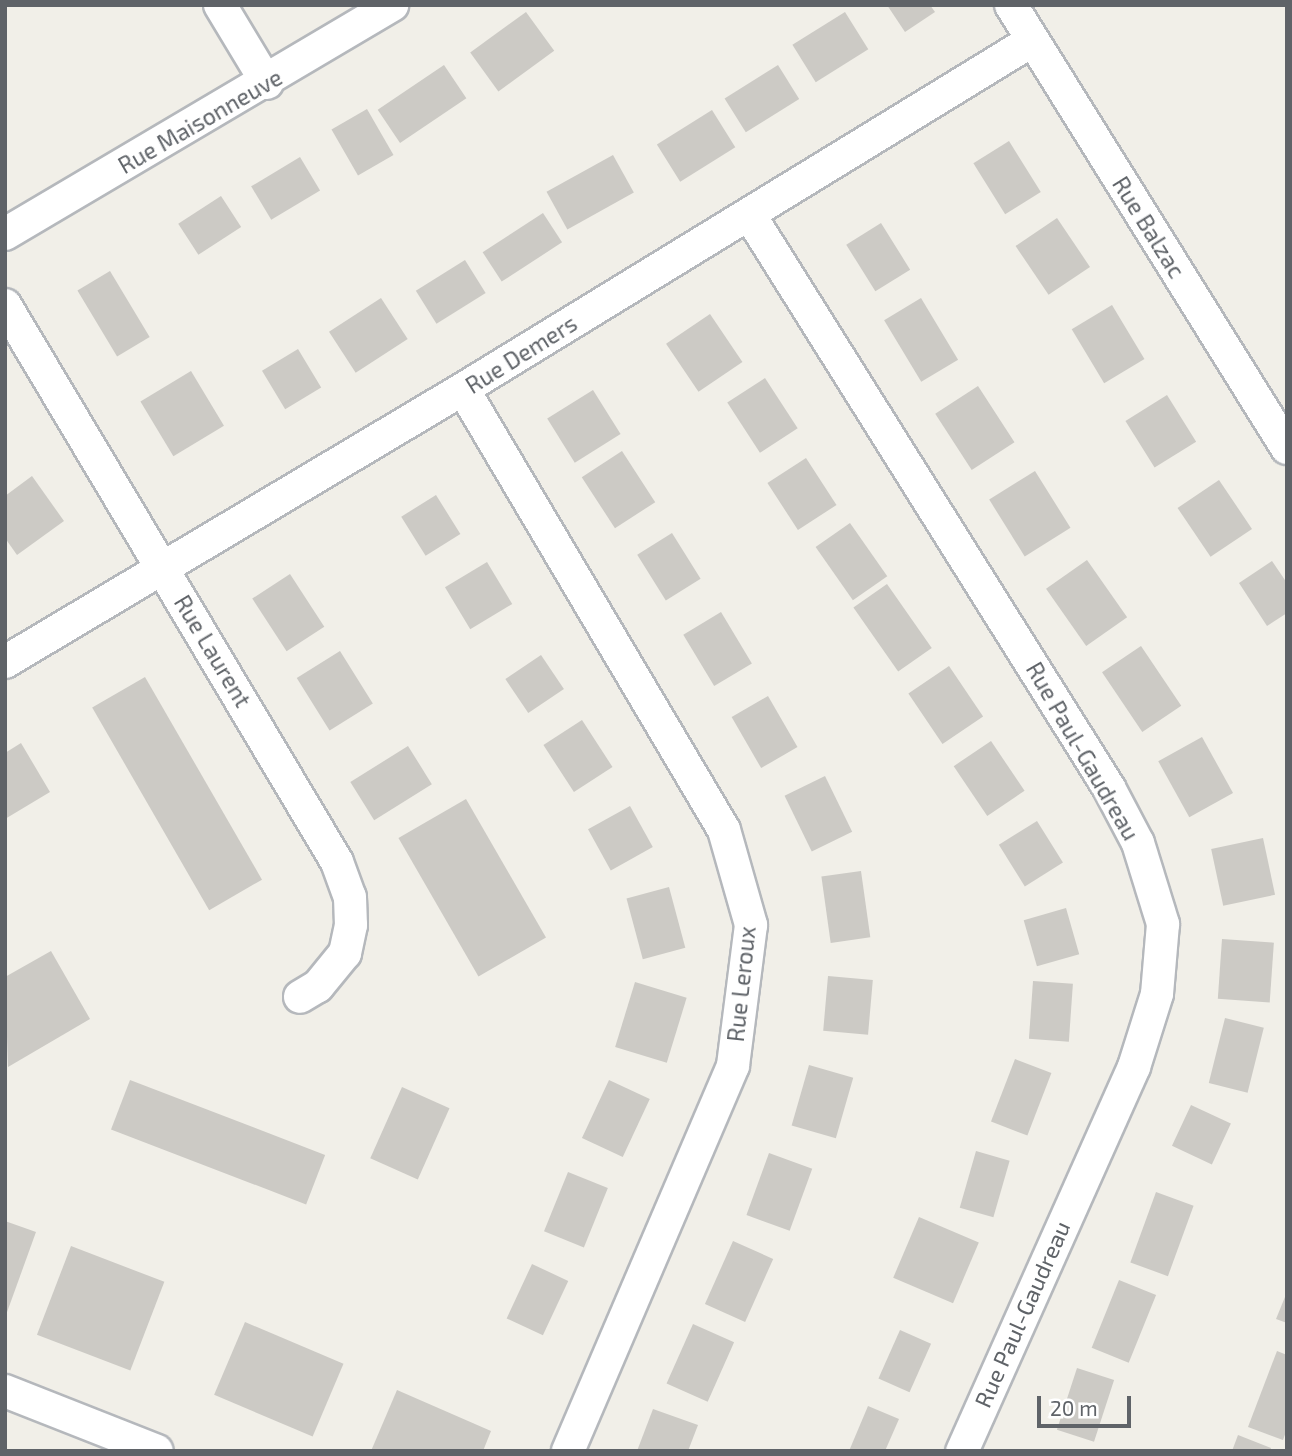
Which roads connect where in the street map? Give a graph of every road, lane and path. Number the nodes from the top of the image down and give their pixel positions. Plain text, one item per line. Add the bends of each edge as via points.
1 (220, 5) edge
2 (392, 5) edge
3 (1011, 5) edge
4 (1032, 40) junction
5 (267, 83) junction
6 (749, 214) junction
7 (5, 234) edge
8 (5, 306) edge
9 (463, 389) junction
10 (1287, 448) edge
11 (163, 568) junction
12 (5, 662) edge
13 (300, 997) dead end
14 (5, 1391) edge
15 (157, 1451) edge
16 (568, 1451) edge
17 (962, 1451) edge

1 - 5 street
2 - 5 street, Rue Maisonneuve
3 - 4 street, Rue Balzac
4 - 6 street, Rue Demers
4 - 10 street, Rue Balzac
5 - 7 street, Rue Maisonneuve
6 - 9 street, Rue Demers
6 - 17 street, Rue Paul-Gaudreau via 1110,788 1138,843 1163,924 1157,994 1133,1067
8 - 11 street, Rue Laurent
9 - 11 street, Rue Demers
9 - 16 street, Rue Leroux via 724,830 751,925 733,1066
11 - 12 street, Rue Demers
11 - 13 street, Rue Laurent via 320,830 350,897 345,953 318,986
14 - 15 street

